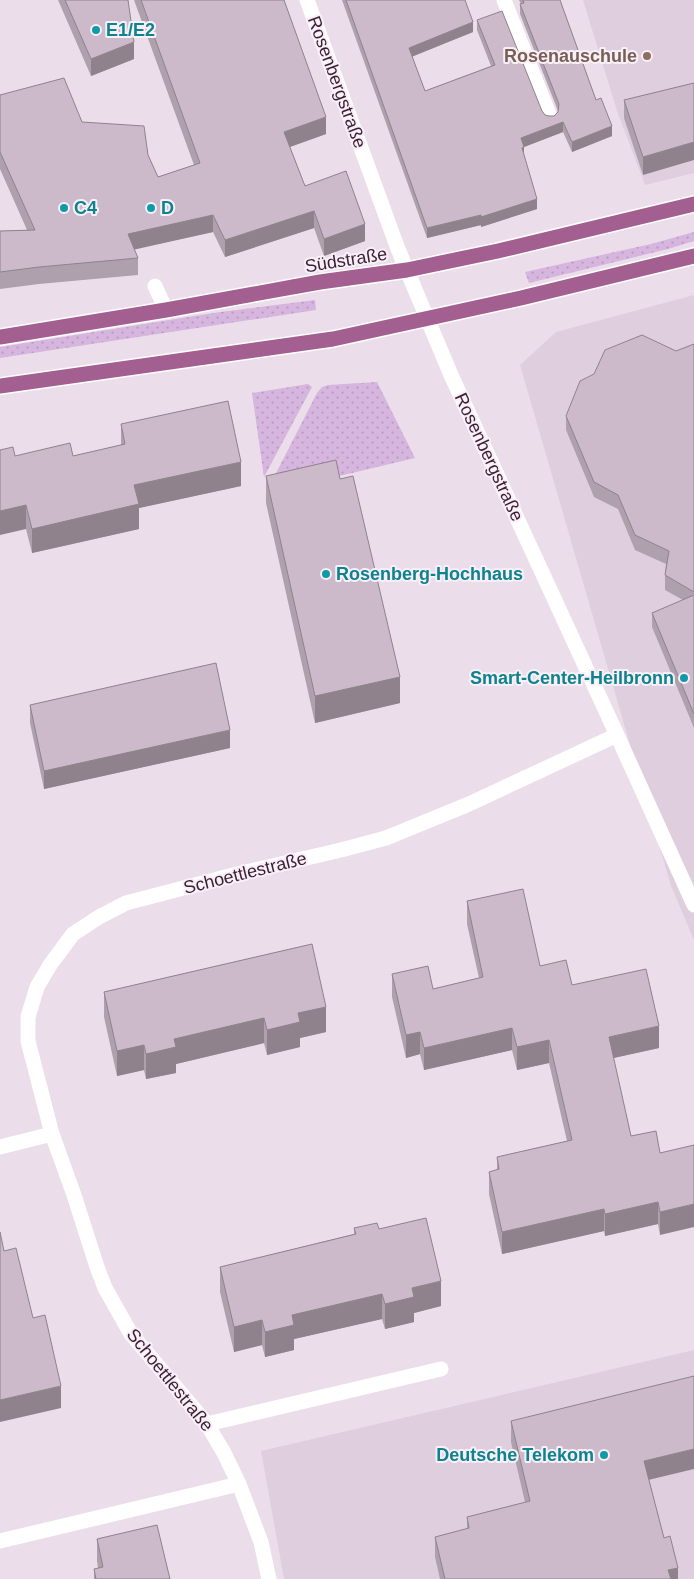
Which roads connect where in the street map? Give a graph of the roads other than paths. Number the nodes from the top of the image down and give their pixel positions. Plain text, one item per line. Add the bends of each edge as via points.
1 (307, 0) edge
2 (504, 0) edge
3 (550, 117) edge
4 (694, 204) edge
5 (694, 256) edge
6 (407, 270) junction
7 (155, 286) dead end
8 (166, 310) junction
9 (427, 318) junction
10 (0, 337) edge
11 (0, 386) edge
12 (618, 735) junction
13 (689, 880) edge
14 (694, 905) edge
15 (52, 1134) junction
16 (0, 1147) edge
17 (441, 1369) dead end
18 (207, 1424) junction
19 (239, 1484) junction
20 (0, 1541) edge
21 (269, 1579) edge

1 - 6 street, Rosenbergstraße
2 - 3 street
4 - 6 main road, Südstraße
5 - 9 main road
6 - 8 main road, Südstraße
6 - 9 street, Rosenbergstraße
7 - 8 street
8 - 10 main road, Südstraße
9 - 11 main road via 333,339
9 - 12 street, Rosenbergstraße
12 - 13 street, Rosenbergstraße
12 - 15 street, Schoettlestraße via 386,838 126,903 73,934 41,980 28,1017 28,1041
13 - 14 street, Rosenbergstraße
15 - 16 street
15 - 18 street, Schoettlestraße via 105,1288 130,1334
17 - 18 street
18 - 19 street, Schoettlestraße
19 - 20 street
19 - 21 street, Schoettlestraße via 261,1542

